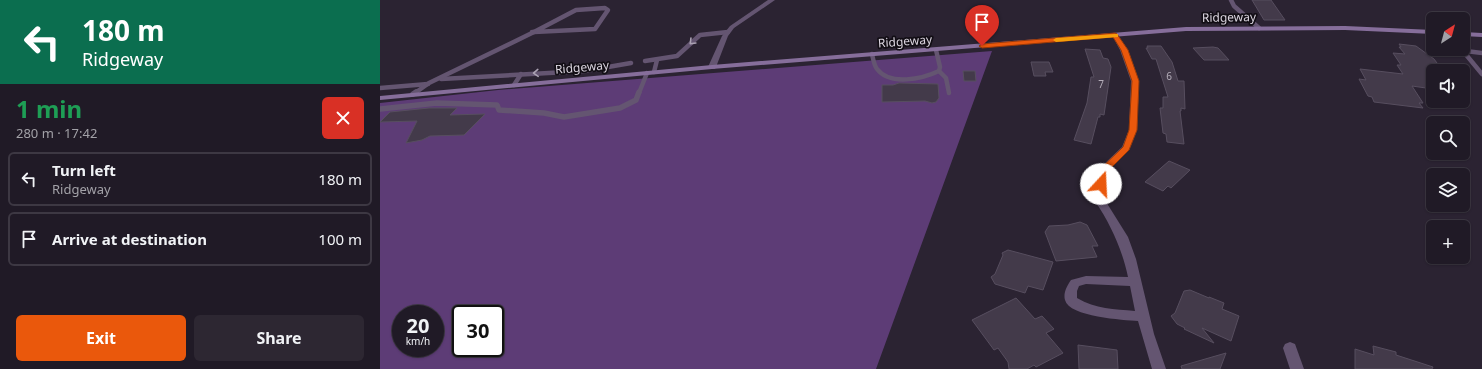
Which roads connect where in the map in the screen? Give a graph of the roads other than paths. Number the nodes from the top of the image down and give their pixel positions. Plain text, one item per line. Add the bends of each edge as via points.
1 (772, 0) edge
2 (1231, 0) edge
3 (1259, 28) junction
4 (532, 32) junction
5 (728, 32) junction
6 (1426, 32) edge
7 (1115, 35) junction
8 (1470, 35) edge
9 (1481, 36) edge
10 (936, 50) junction
11 (1470, 52) edge
12 (1482, 53) edge
13 (872, 54) junction
14 (1467, 56) edge
15 (657, 60) junction
16 (645, 61) dead end
17 (631, 63) dead end
18 (712, 67) junction
19 (650, 72) junction
20 (939, 72) junction
21 (522, 74) junction
22 (1482, 74) edge
23 (438, 79) junction
24 (430, 83) junction
25 (514, 85) junction
26 (380, 88) edge
27 (949, 93) dead end
28 (413, 94) junction
29 (380, 98) edge
30 (380, 109) edge
31 (1135, 282) junction
32 (1143, 316) junction
33 (1290, 348) dead end
34 (1159, 369) edge
35 (1297, 369) edge

1 - 5 street
2 - 3 lane via 1234,6
3 - 6 street, Ridgeway via 1384,28
3 - 7 street, Ridgeway via 1186,29
4 - 4 lane via 576,10 608,10 594,29
4 - 23 lane
5 -> 15 lane via 700,35 680,54
5 - 18 street
7 - 10 street, Ridgeway
7 - 31 street via 1136,81 1133,130 1126,148 1103,170 1098,197 1122,237
8 - 9 street
10 - 13 street, Ridgeway
10 - 20 lane
11 - 12 lane
13 - 18 street, Ridgeway
13 - 20 lane via 878,70 891,77 921,78
14 - 22 lane
15 - 16 lane
15 - 19 lane
17 -> 21 lane via 585,70
18 - 19 street, Ridgeway
19 - 25 street, Ridgeway
19 - 30 lane via 636,100 630,104 564,117 499,110 497,105 437,103
20 - 27 lane via 948,80
21 - 23 lane
21 - 25 lane
23 - 24 lane
24 - 26 lane
24 - 28 lane
25 - 28 street, Ridgeway
28 - 29 street, Ridgeway
31 - 32 street
31 - 32 street via 1086,280 1074,284 1071,300 1094,313
32 - 34 street
33 - 35 street

